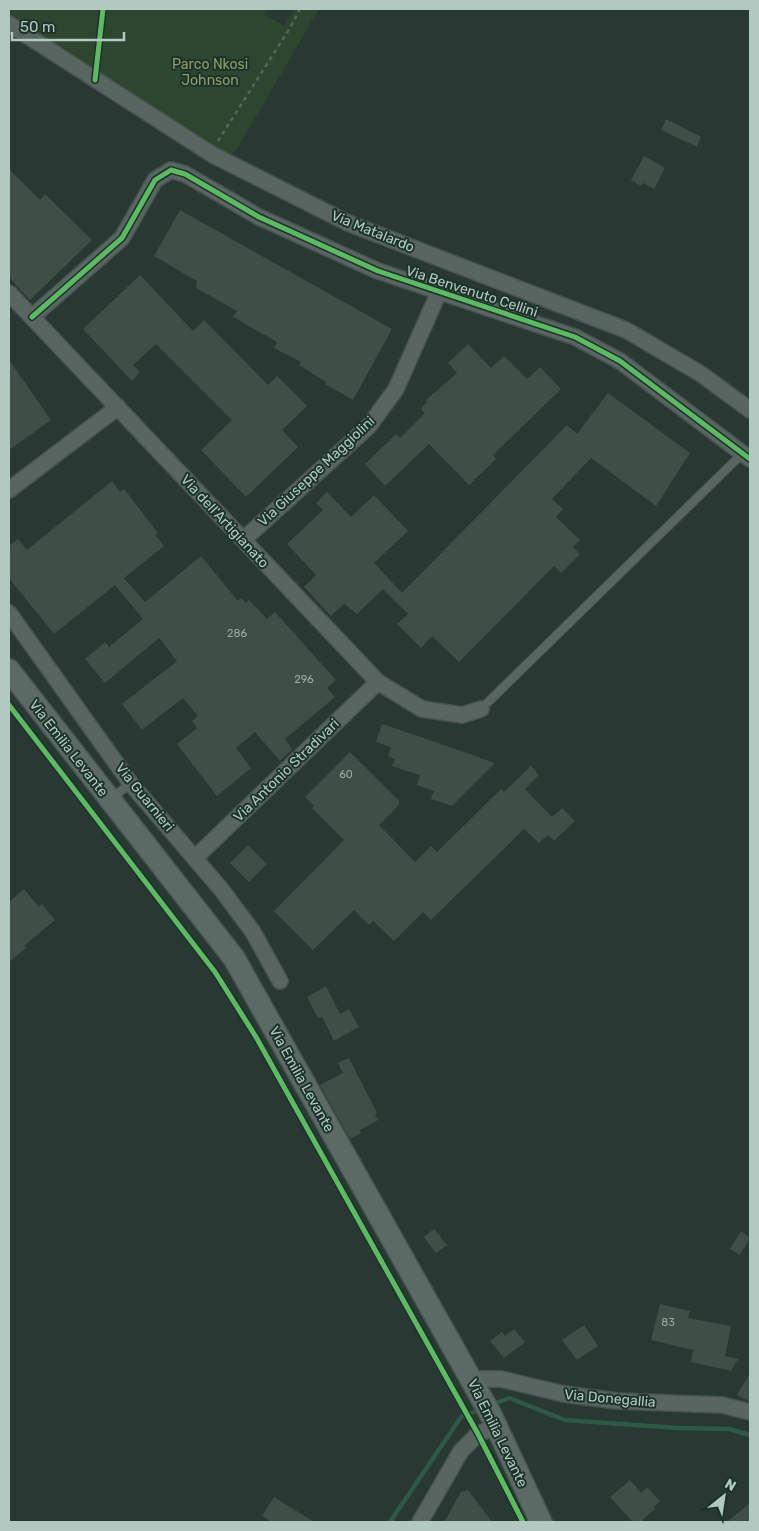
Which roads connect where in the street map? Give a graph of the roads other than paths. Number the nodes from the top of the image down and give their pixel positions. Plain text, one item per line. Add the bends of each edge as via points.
1 (9, 24) edge
2 (439, 292) junction
3 (9, 293) edge
4 (32, 317) junction
5 (118, 407) junction
6 (750, 410) edge
7 (747, 456) edge
8 (9, 490) edge
9 (242, 540) junction
10 (9, 613) edge
11 (9, 670) edge
12 (378, 682) junction
13 (481, 709) joint
14 (131, 784) junction
15 (109, 800) junction
16 (195, 858) junction
17 (280, 981) dead end
18 (474, 1383) junction
19 (750, 1412) edge
20 (494, 1421) junction
21 (420, 1522) edge
22 (541, 1522) edge

1 - 6 street, Via Matalardo via 211,153 348,223 626,330 701,374
2 - 4 street, Via Benvenuto Cellini via 378,271 268,221 185,174 171,170 155,180 122,238
2 - 7 street, Via Benvenuto Cellini via 575,337 620,360
2 - 9 street, Via Giuseppe Maggiolini via 396,389 369,426
3 - 4 street, Via dell'Artigianato
4 - 5 street, Via dell'Artigianato
5 - 8 street
5 - 9 street, Via dell'Artigianato
7 - 13 lane
9 - 12 street, Via dell'Artigianato
10 - 14 street, Via Guarnieri
11 - 15 main road, Via Emilia Levante
12 - 13 street, Via dell'Artigianato via 422,709 462,715
12 - 16 street, Via Antonio Stradivari
14 - 15 lane
14 - 16 street, Via Guarnieri
15 - 18 main road, Via Emilia Levante via 234,958
16 - 17 street, Via Guarnieri via 253,932
18 - 19 street, Via Donegallia via 501,1379 564,1394 618,1401 722,1404
18 - 20 main road, Via Emilia Levante
20 - 21 street via 461,1451
20 - 22 main road, Via Emilia Levante

